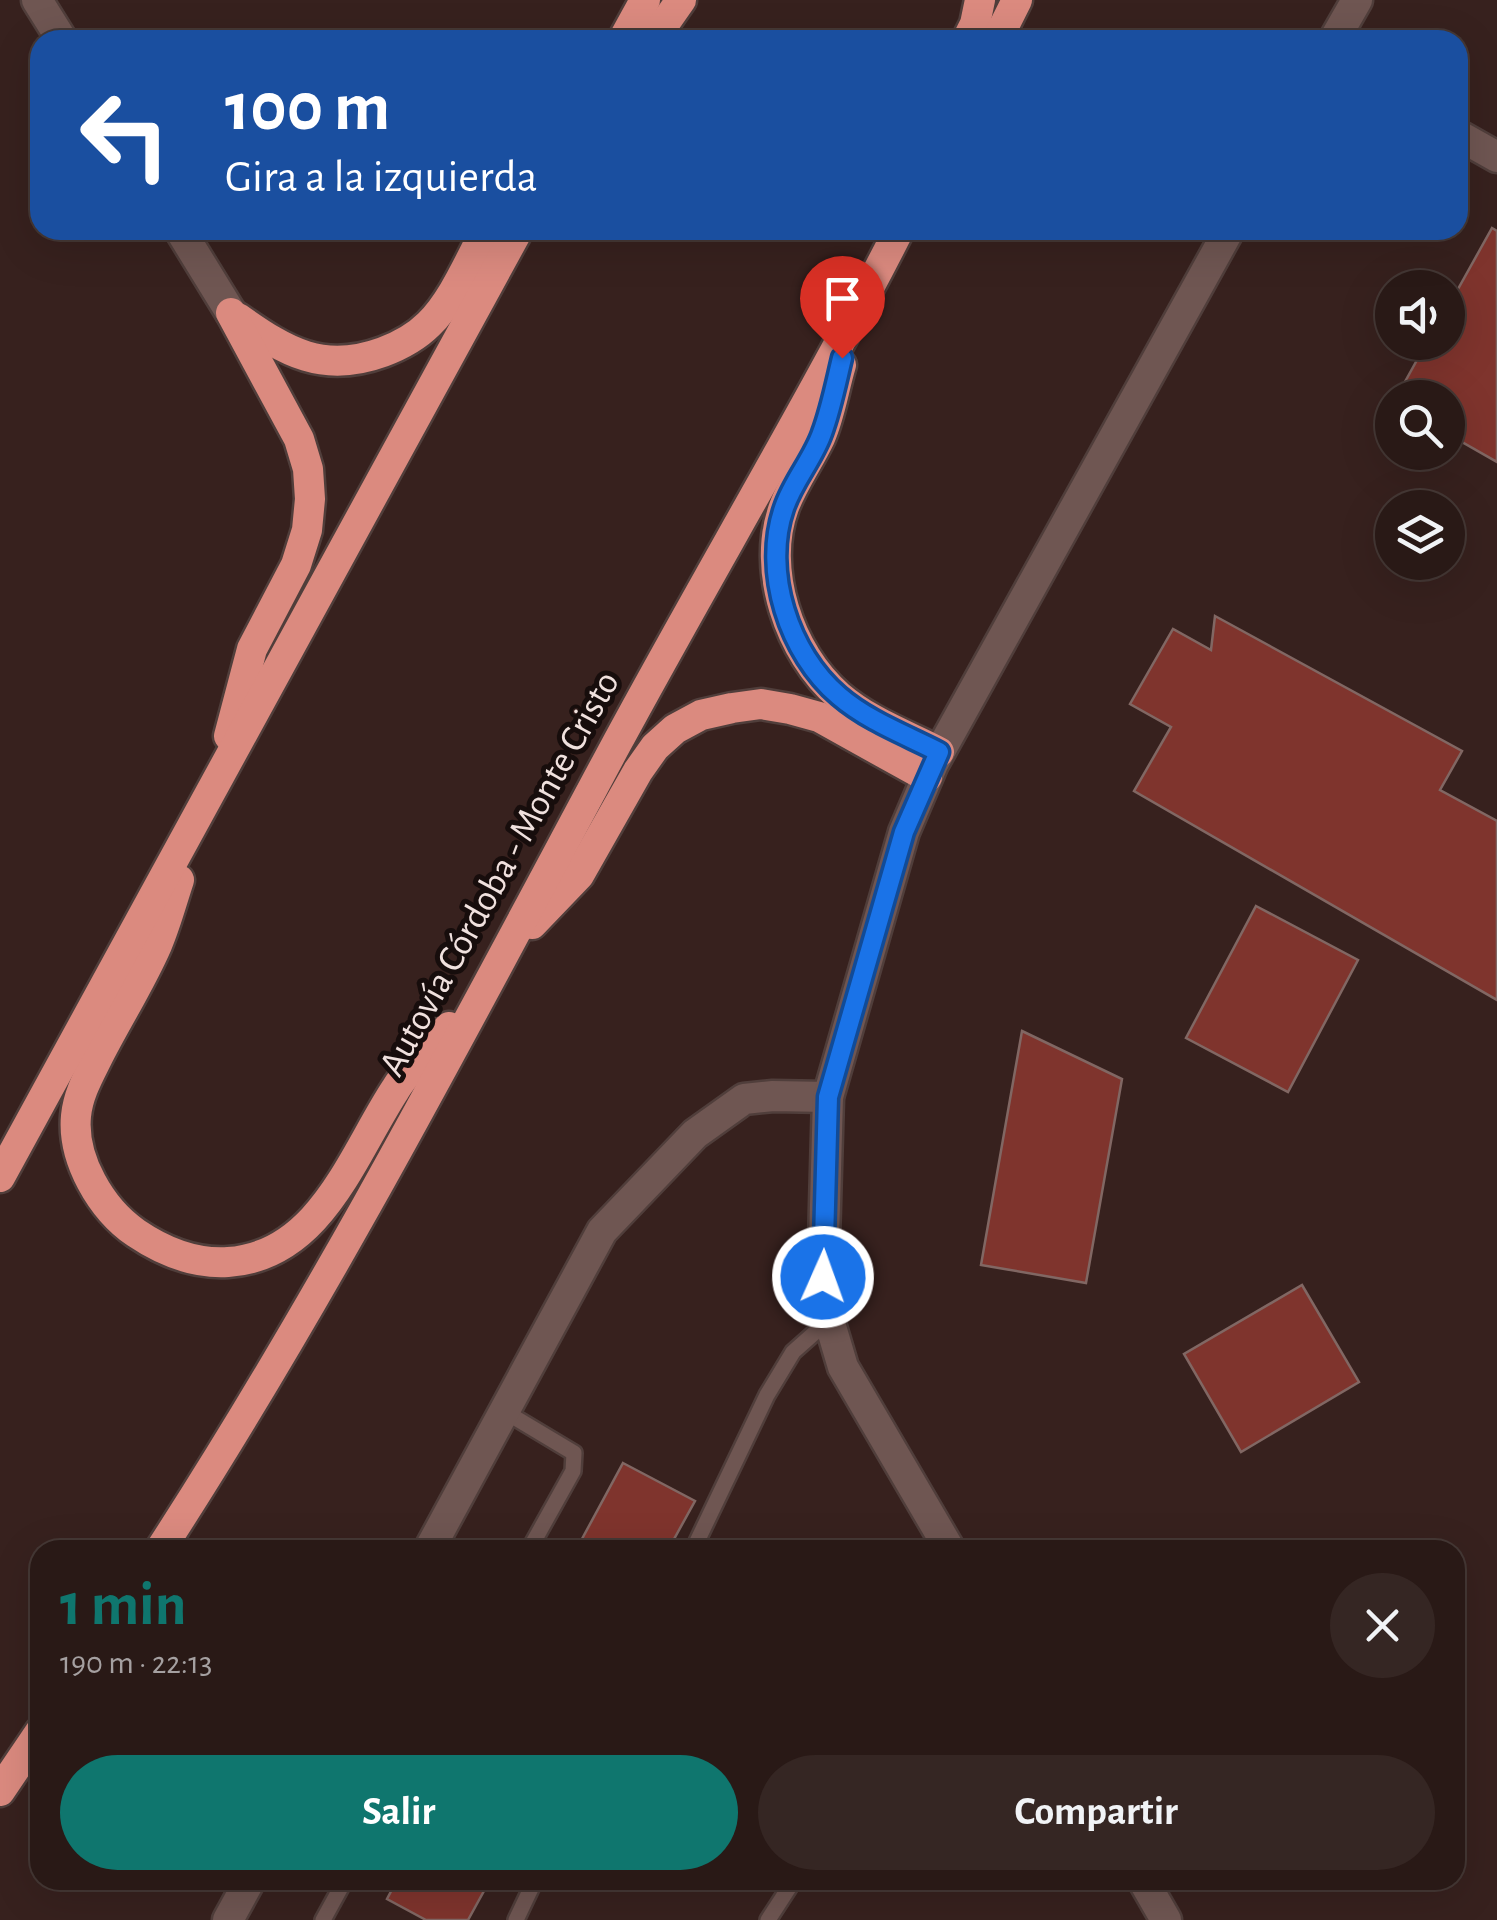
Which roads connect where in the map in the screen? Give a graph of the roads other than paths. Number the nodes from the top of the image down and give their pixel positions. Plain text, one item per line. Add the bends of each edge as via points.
1 (38, 0) edge
2 (644, 0) edge
3 (681, 0) edge
4 (980, 0) edge
5 (1017, 0) edge
6 (1357, 0) edge
7 (56, 30) edge
8 (628, 30) edge
9 (660, 30) edge
10 (972, 30) edge
11 (1002, 30) edge
12 (1340, 30) edge
13 (1468, 140) edge
14 (1497, 157) edge
15 (186, 240) edge
16 (480, 240) edge
17 (513, 240) edge
18 (882, 240) edge
19 (894, 240) edge
20 (1223, 240) edge
21 (872, 284) junction
22 (231, 313) junction
23 (852, 321) junction
24 (933, 765) junction
25 (216, 784) junction
26 (200, 815) junction
27 (505, 952) junction
28 (489, 982) junction
29 (828, 1097) junction
30 (0, 1178) edge
31 (830, 1320) junction
32 (504, 1410) junction
33 (166, 1540) edge
34 (434, 1540) edge
35 (535, 1540) edge
36 (698, 1540) edge
37 (944, 1540) edge
38 (30, 1747) edge
39 (0, 1791) edge
40 (244, 1890) edge
41 (340, 1890) edge
42 (531, 1890) edge
43 (788, 1890) edge
44 (1149, 1890) edge
45 (228, 1920) edge
46 (323, 1920) edge
47 (516, 1920) edge
48 (768, 1920) edge
49 (1166, 1920) edge

1 - 7 street
2 - 8 highway
3 - 9 highway
4 - 10 highway
5 - 11 highway
6 - 12 street
13 - 14 street
15 - 22 street
16 - 22 highway via 430,324 364,358 304,357
17 - 25 highway
18 - 21 highway
19 - 21 highway, Autovía Córdoba - Monte Cristo
20 - 24 street
21 - 23 highway, Autovía Córdoba - Monte Cristo
22 - 25 highway via 300,439 310,499 296,565 252,649
23 - 24 highway via 822,434 778,530 783,604 819,675
23 - 27 highway, Autovía Córdoba - Monte Cristo
24 - 27 highway via 804,712 761,704 701,715 655,748 579,875
24 - 29 street via 904,832
25 - 26 highway
26 - 28 highway via 158,944 82,1088 76,1115 94,1187 130,1230 157,1247 211,1263 240,1261 291,1241 332,1196 396,1086
26 - 30 highway
27 - 28 highway, Autovía Córdoba - Monte Cristo
28 - 33 highway, Autovía Córdoba - Monte Cristo via 303,1316
29 - 31 street via 823,1277
29 - 32 street via 744,1098 695,1134 602,1231
31 - 36 lane via 794,1352 768,1395
31 - 37 street via 843,1367
32 - 34 street
32 - 35 lane via 574,1453 573,1472
38 - 39 highway
40 - 45 street
41 - 46 lane
42 - 47 lane
43 - 48 lane
44 - 49 street

